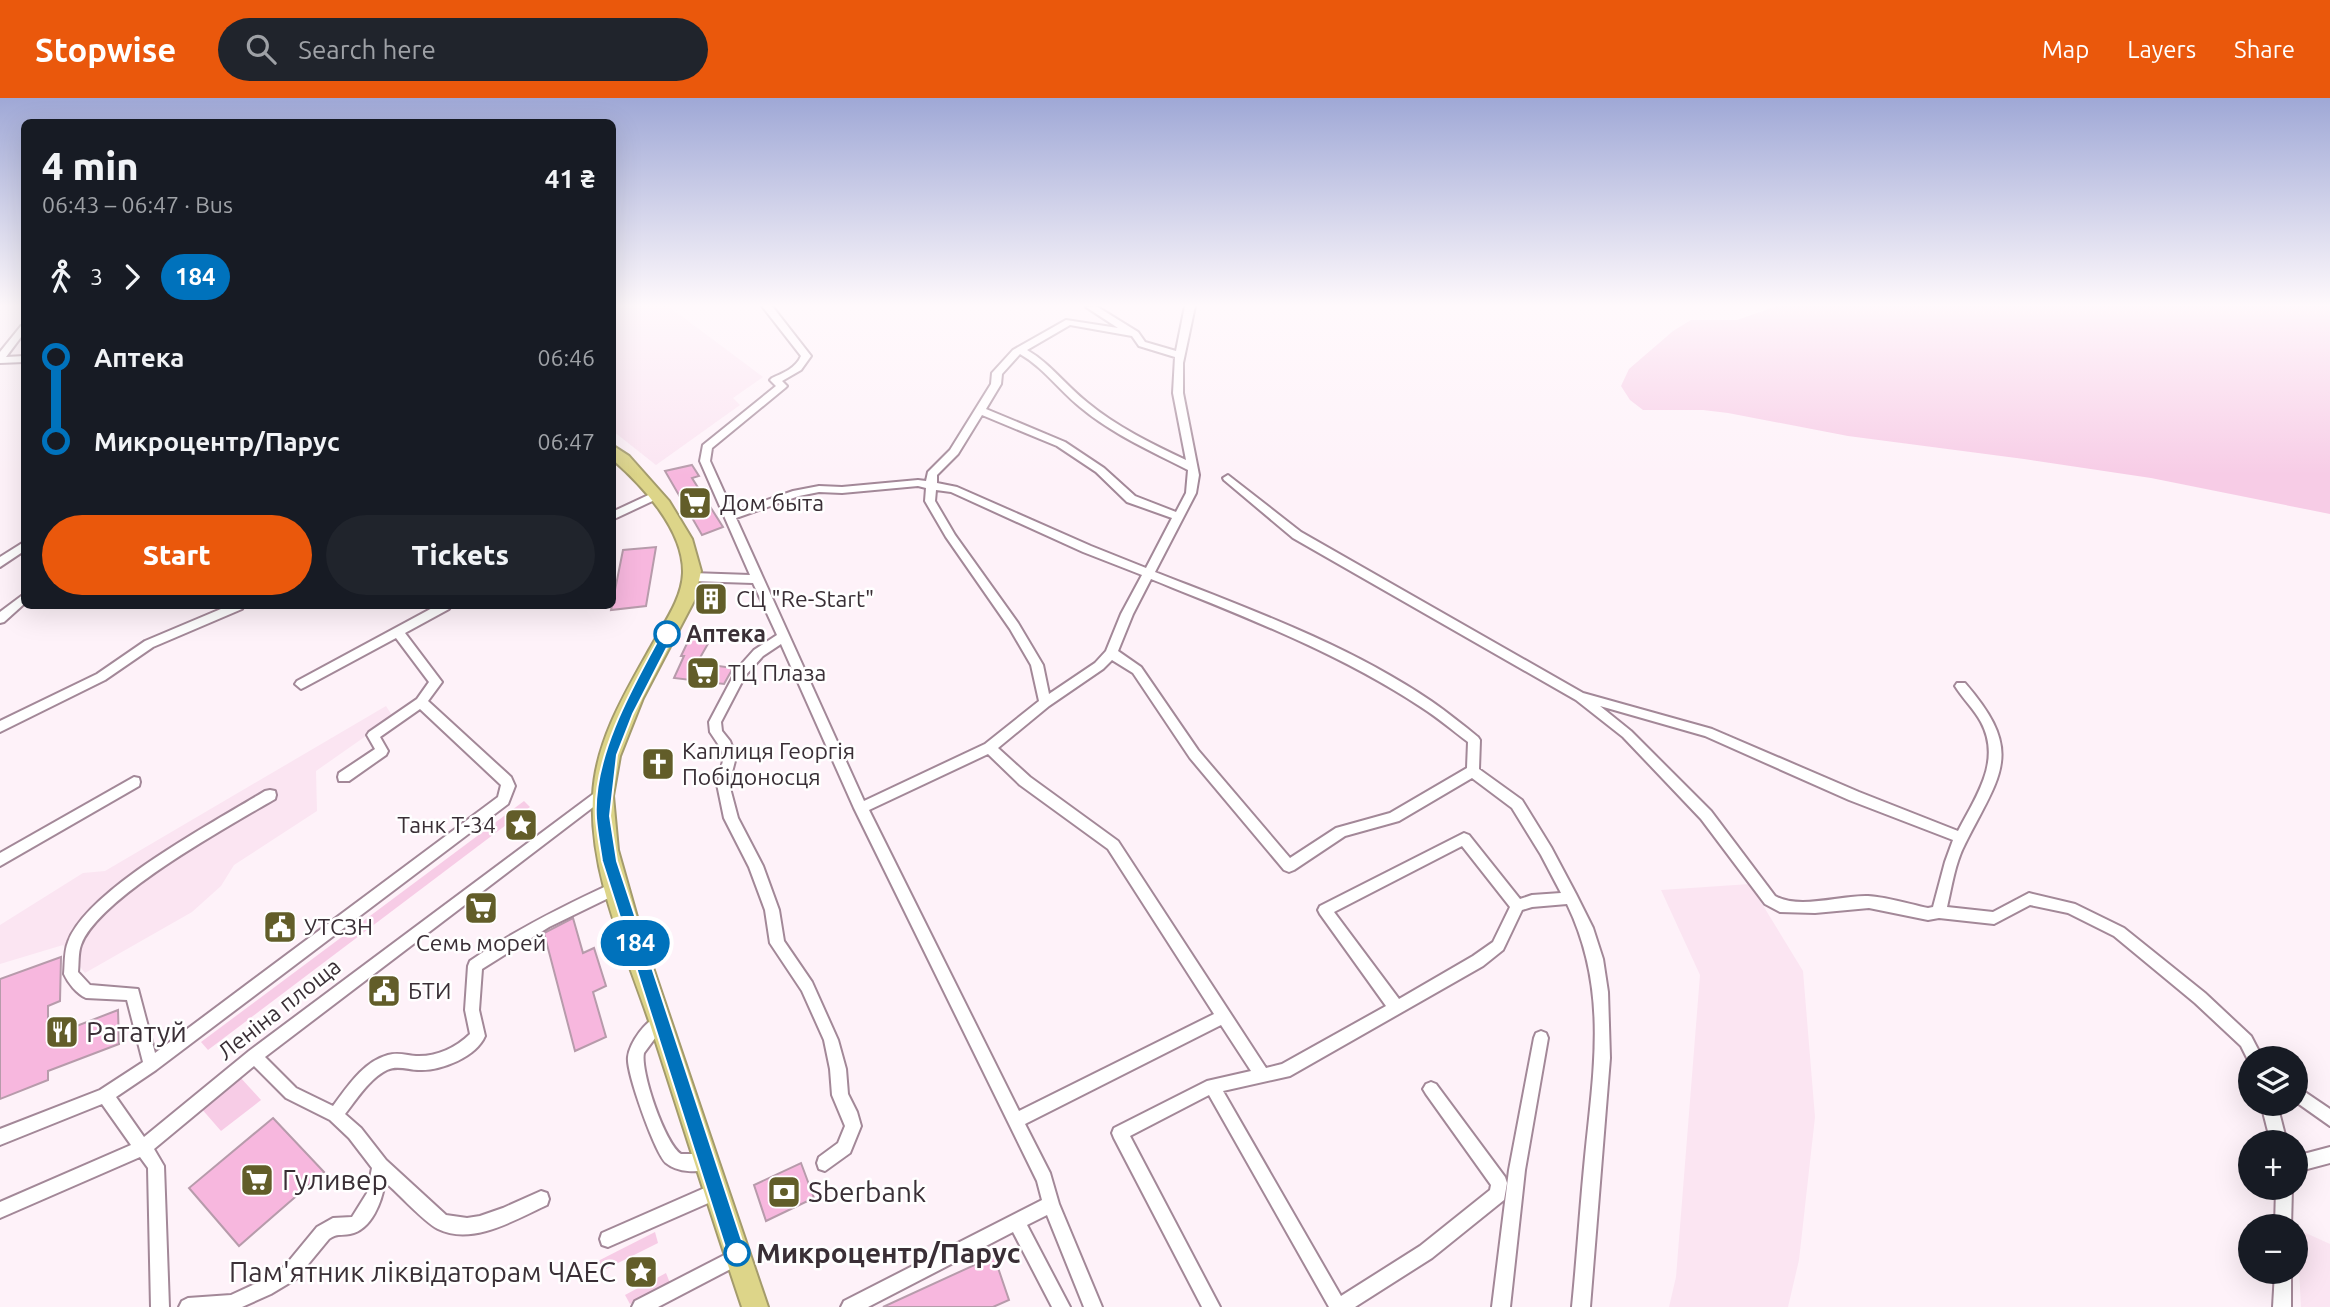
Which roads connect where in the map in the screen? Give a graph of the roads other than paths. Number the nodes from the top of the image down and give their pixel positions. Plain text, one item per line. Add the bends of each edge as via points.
1 (802, 362) edge
2 (1004, 362) edge
3 (1043, 362) edge
4 (1179, 362) edge
5 (980, 410) junction
6 (616, 453) edge
7 (1193, 468) junction
8 (1228, 478) dead end
9 (931, 485) junction
10 (657, 495) junction
11 (616, 515) edge
12 (731, 516) junction
13 (1179, 517) junction
14 (21, 548) edge
15 (0, 563) edge
16 (692, 572) junction
17 (1148, 575) junction
18 (757, 579) junction
19 (21, 601) edge
20 (231, 609) edge
21 (439, 609) edge
22 (0, 619) edge
23 (397, 631) junction
24 (783, 637) junction
25 (1111, 653) junction
26 (301, 684) dead end
27 (1961, 686) dead end
28 (1580, 696) junction
29 (421, 702) junction
30 (1045, 704) junction
31 (0, 727) edge
32 (989, 748) junction
33 (1473, 771) junction
34 (344, 778) dead end
35 (134, 782) dead end
36 (604, 791) junction
37 (270, 795) dead end
38 (861, 808) junction
39 (1962, 838) junction
40 (0, 860) edge
41 (618, 887) junction
42 (1571, 898) junction
43 (1517, 906) junction
44 (1939, 912) junction
45 (1396, 1007) junction
46 (1224, 1016) junction
47 (660, 1022) junction
48 (1541, 1038) dead end
49 (2249, 1046) edge
50 (254, 1056) junction
51 (151, 1065) junction
52 (1263, 1076) junction
53 (1212, 1086) junction
54 (1431, 1088) dead end
55 (105, 1095) junction
56 (2308, 1102) edge
57 (335, 1115) junction
58 (2330, 1118) edge
59 (1015, 1121) junction
60 (0, 1137) edge
61 (143, 1148) junction
62 (2330, 1155) edge
63 (2308, 1161) edge
64 (707, 1162) junction
65 (825, 1163) dead end
66 (380, 1166) junction
67 (716, 1191) junction
68 (541, 1199) dead end
69 (1051, 1205) junction
70 (0, 1210) edge
71 (1016, 1222) junction
72 (608, 1239) dead end
73 (738, 1256) junction
74 (2283, 1284) edge
75 (160, 1307) edge
76 (187, 1307) edge
77 (641, 1307) edge
78 (755, 1307) edge
79 (850, 1307) edge
80 (1061, 1307) edge
81 (1093, 1307) edge
82 (1211, 1307) edge
83 (1339, 1307) edge
84 (1500, 1307) edge
85 (1581, 1307) edge
86 (2282, 1307) edge

1 - 12 street via 775,380 782,386 707,447 705,461
2 - 5 street
3 - 7 street via 1080,402 1138,440
4 - 7 street via 1178,393
5 - 9 street via 954,452 932,474
5 - 13 street via 1061,444 1100,470 1131,499
6 - 10 highway
7 - 13 street via 1191,493
8 - 28 street via 1297,535
9 - 12 street via 820,489
9 - 17 street via 965,495
9 - 30 street via 930,501 951,537 1037,665
10 - 11 street
10 - 16 highway via 682,539
12 - 18 street
13 - 17 street
14 - 15 street
16 - 18 street
16 - 36 highway via 682,607 626,714 610,755
17 - 25 street
17 - 33 street via 1350,660 1426,704 1474,740
18 - 24 street
19 - 22 street
20 - 31 street via 149,644 89,684
21 - 23 street
23 - 26 street
23 - 29 street via 436,682
24 - 38 street
24 - 65 street via 744,664 715,722 730,757 723,784 731,818 760,877 777,943 807,988 831,1040 840,1095 853,1126 845,1148
25 - 30 street
25 - 33 street via 1137,670 1194,754 1289,866 1341,832 1394,817
27 - 39 street via 1991,727 1997,753 1990,781
28 - 39 street via 1707,732
28 - 44 street via 1627,734 1706,815 1770,900 1792,908 1869,902 1928,915
29 - 34 street via 373,734 382,751
29 - 51 street via 506,781 509,786 503,800
30 - 32 street
32 - 38 street
32 - 46 street via 1113,845
33 - 42 street via 1517,804
35 - 40 street
36 - 41 highway via 606,847
36 - 50 street, Леніна площа
37 - 51 street via 134,880 93,916 75,943 71,974 86,991 133,994
38 - 59 street
39 - 44 street
41 - 47 highway
41 - 57 street via 543,921 475,966 472,1010 478,1036 472,1043 425,1063 398,1059 385,1063
42 - 43 street
42 - 85 street via 1596,960 1604,1013
43 - 45 street via 1498,946
43 - 45 street via 1464,839 1325,910
44 - 49 street via 1994,918 2029,899 2070,908 2119,932 2200,998
45 - 52 street via 1285,1071
46 - 52 street
46 - 59 street
47 - 64 highway
47 - 64 street via 640,1044 635,1059 646,1099 663,1148 671,1157 684,1164
48 - 84 street via 1517,1170
50 - 57 street via 291,1093
50 - 61 street, Леніна площа
51 - 55 street
52 - 53 street
53 - 82 street via 1120,1133
53 - 83 street
54 - 83 street via 1499,1183 1498,1194 1426,1252
55 - 60 street
55 - 61 street
56 - 58 street
57 - 66 street
59 - 69 street via 1044,1179
61 - 70 street, Леніна площа
61 - 75 street via 156,1166
62 - 63 street
64 - 67 highway
66 - 68 street via 453,1227 496,1218
66 - 76 street via 375,1196 358,1223 333,1226 289,1273 265,1288 232,1303
67 - 72 street
67 - 73 highway
69 - 71 street
69 - 81 street
71 - 79 street
71 - 80 street
73 - 77 street
73 - 78 highway
74 - 86 street

